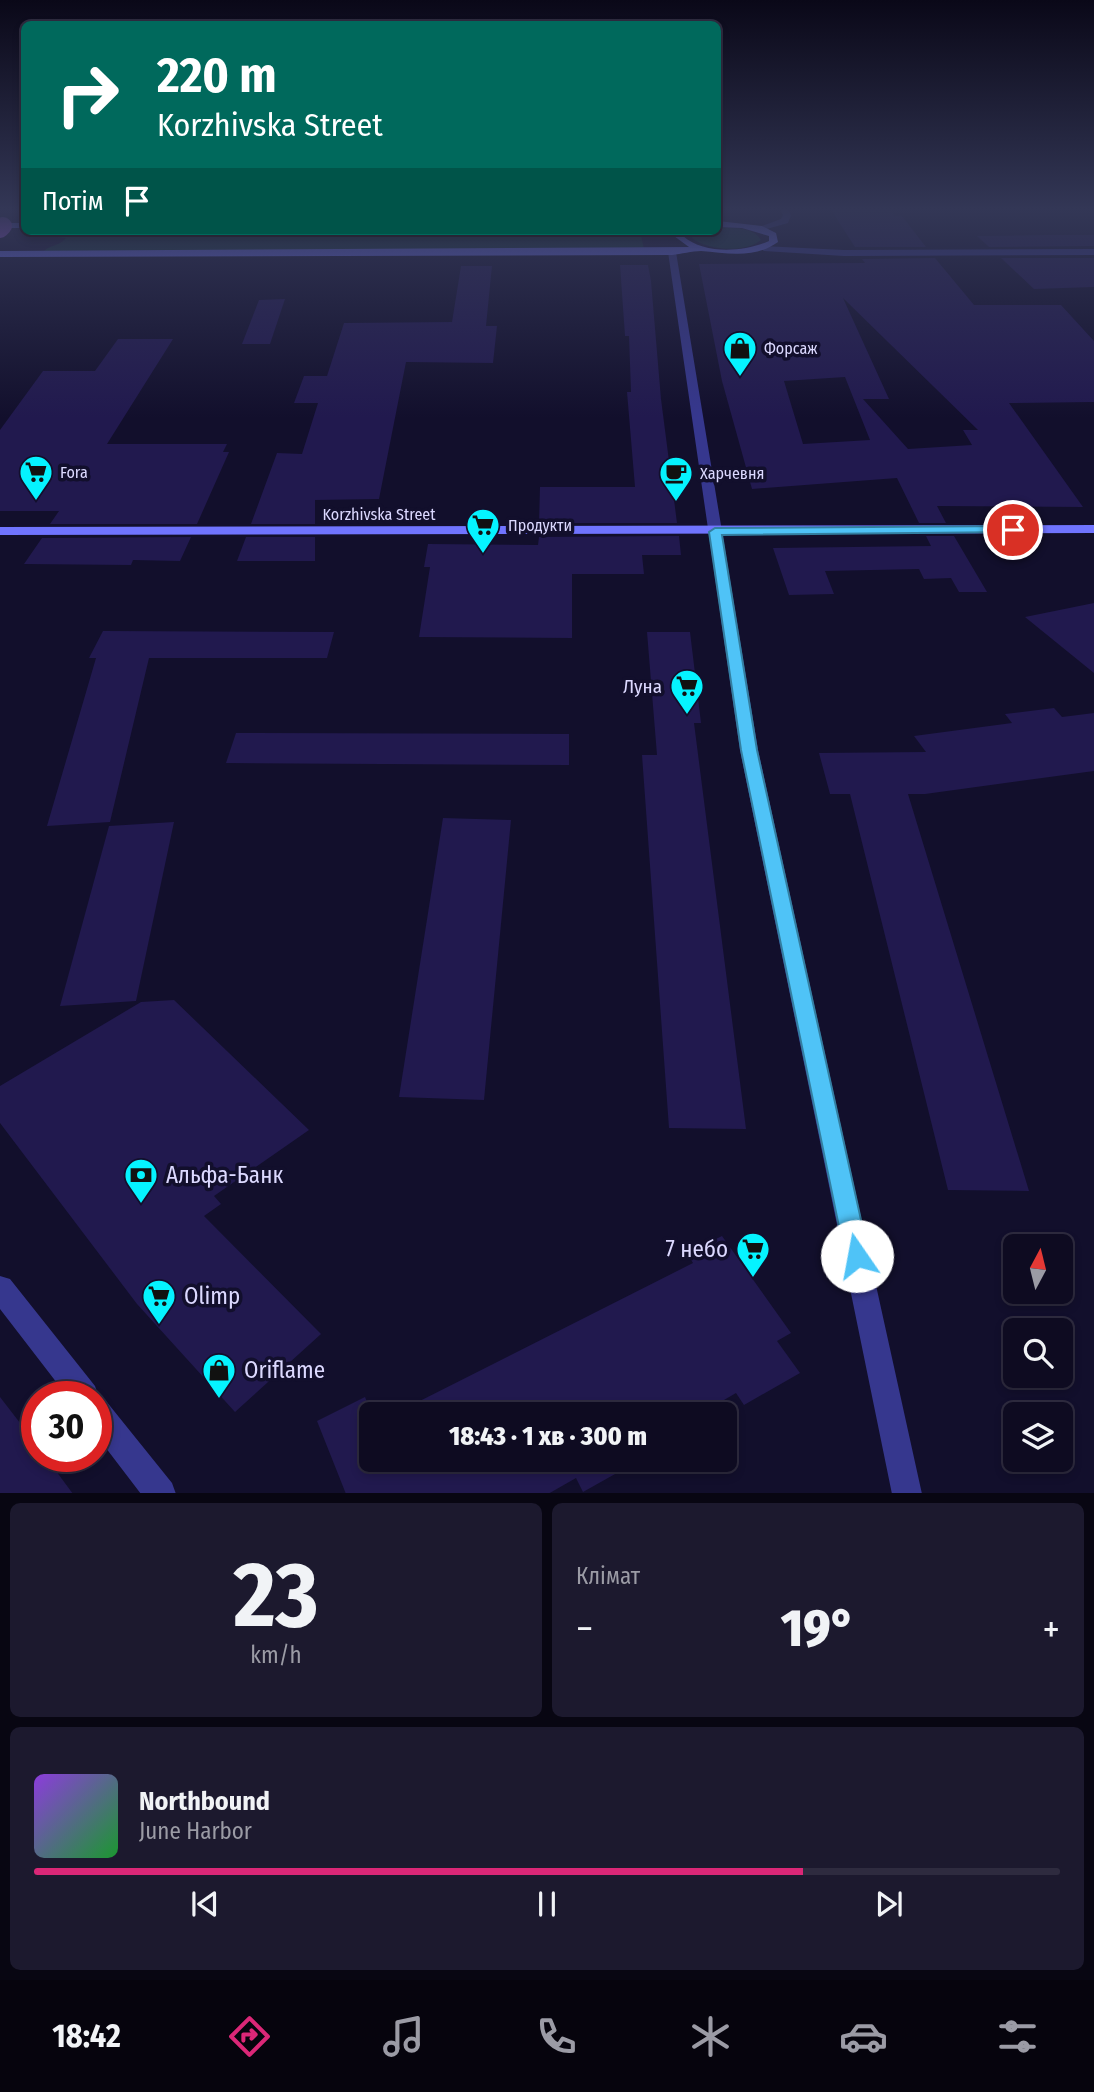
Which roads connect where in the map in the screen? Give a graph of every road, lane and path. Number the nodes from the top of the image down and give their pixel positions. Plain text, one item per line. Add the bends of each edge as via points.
1 (676, 279) edge
2 (1094, 529) edge
3 (0, 531) edge
4 (715, 532) junction
5 (0, 1288) edge
6 (73, 1381) edge
7 (112, 1431) edge
8 (161, 1493) edge
9 (907, 1493) edge

1 - 4 street
2 - 4 main road, Korzhivska Street
3 - 4 main road, Korzhivska Street
4 - 9 street via 749,750
5 - 6 street
7 - 8 street

